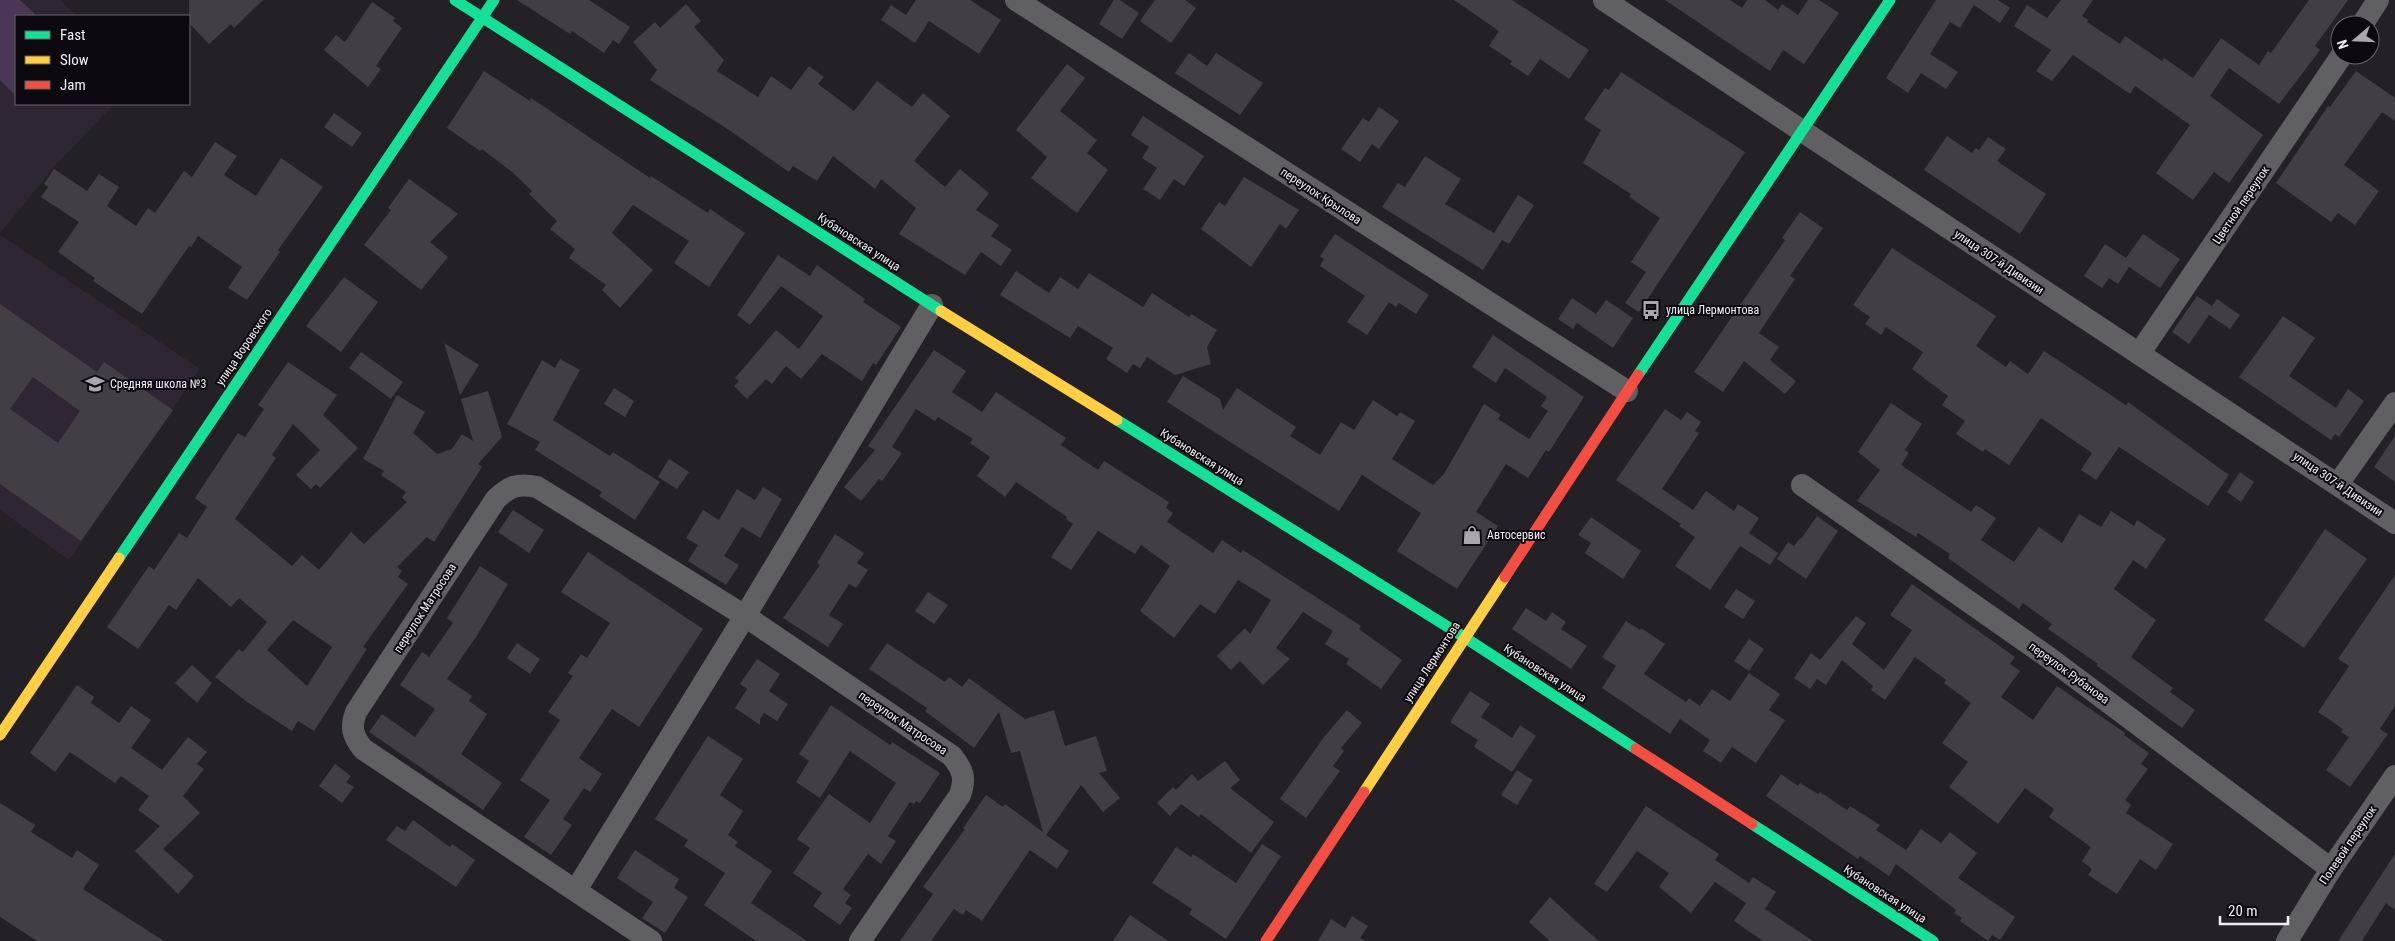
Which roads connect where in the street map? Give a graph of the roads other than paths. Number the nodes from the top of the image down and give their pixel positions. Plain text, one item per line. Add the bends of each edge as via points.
1 (455, 0) edge
2 (494, 0) edge
3 (1016, 0) edge
4 (1604, 0) edge
5 (1890, 0) edge
6 (2378, 0) edge
7 (2368, 15) edge
8 (482, 17) junction
9 (2335, 65) edge
10 (1803, 131) junction
11 (932, 305) junction
12 (2139, 354) junction
13 (1627, 392) junction
14 (2395, 403) edge
15 (2338, 484) junction
16 (1802, 485) dead end
17 (2395, 523) edge
18 (745, 616) junction
19 (1464, 637) junction
20 (0, 735) edge
21 (2395, 776) edge
22 (2331, 870) junction
23 (576, 890) junction
24 (650, 941) edge
25 (860, 941) edge
26 (1266, 941) edge
27 (1933, 941) edge
28 (2288, 941) edge

1 - 8 street, Кубановская улица
2 - 8 street, улица Воровского
3 - 13 street, переулок Крылова
4 - 10 street, улица 307-й Дивизии
5 - 10 street, улица Лермонтова
6 - 7 street
8 - 11 street, Кубановская улица
8 - 20 street, улица Воровского
9 - 12 street, Цветной переулок
10 - 12 street, улица 307-й Дивизии
10 - 13 street, улица Лермонтова
11 - 18 street
11 - 19 street, Кубановская улица
12 - 15 street, улица 307-й Дивизии
13 - 19 street, улица Лермонтова
14 - 15 street
15 - 17 street, улица 307-й Дивизии
16 - 22 street, переулок Рубанова via 2048,657
18 - 23 street
18 - 23 street, переулок Матросова via 536,487 522,484 508,488 496,499 356,712 352,725 354,738 363,749
18 - 25 street, переулок Матросова via 952,756 961,768 965,781 960,795
19 - 26 street, улица Лермонтова
19 - 27 street, Кубановская улица
21 - 22 street, Полевой переулок
22 - 28 street, Полевой переулок
23 - 24 street, переулок Матросова

